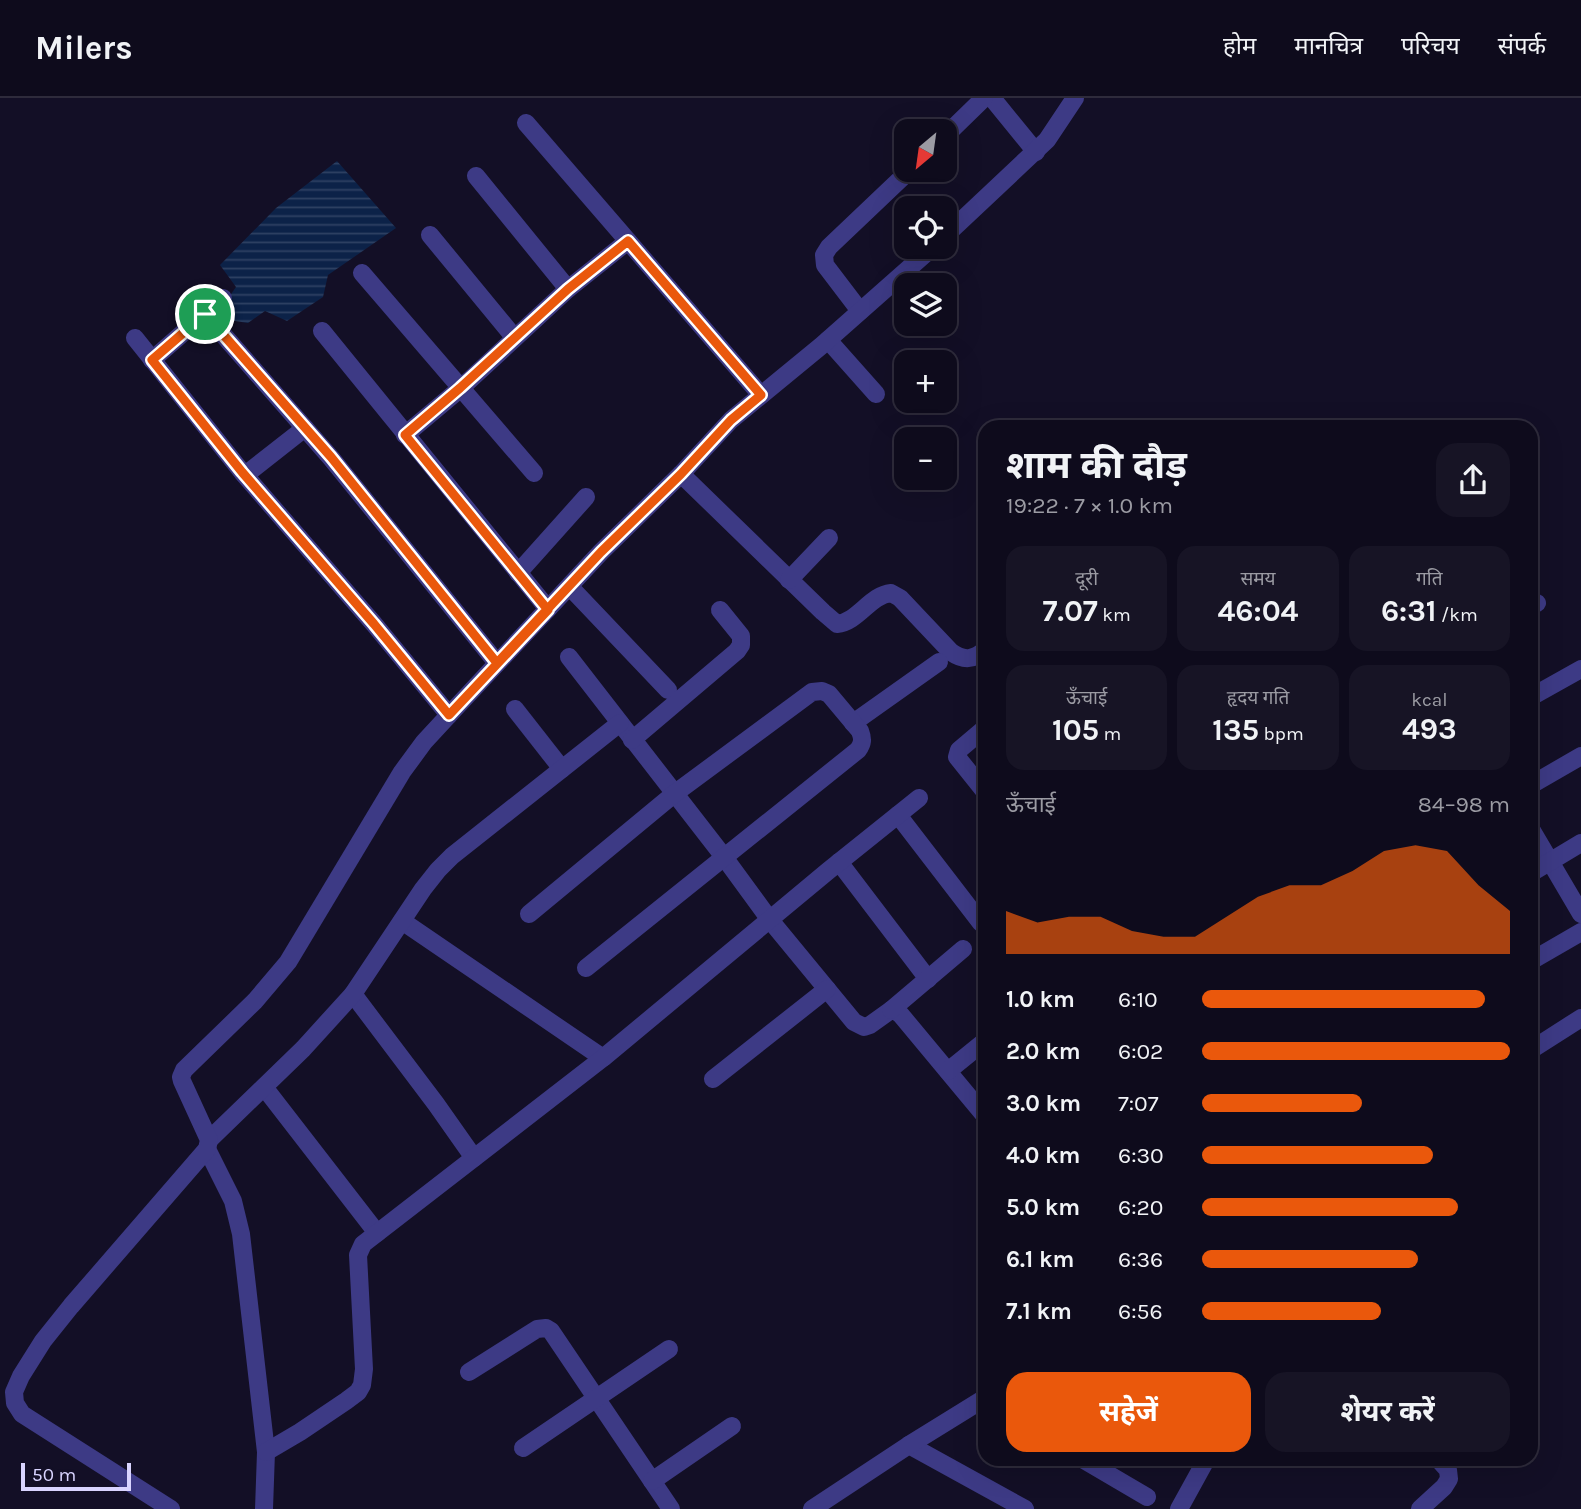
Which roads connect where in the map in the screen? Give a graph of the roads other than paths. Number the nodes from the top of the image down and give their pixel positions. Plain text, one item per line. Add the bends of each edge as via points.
1 (984, 98) edge
2 (992, 98) edge
3 (1075, 98) edge
4 (526, 123) dead end
5 (957, 124) edge
6 (1036, 152) junction
7 (476, 176) dead end
8 (897, 182) edge
9 (957, 225) edge
10 (429, 234) dead end
11 (628, 241) junction
12 (919, 259) edge
13 (362, 273) dead end
14 (568, 289) junction
15 (223, 298) dead end
16 (860, 311) junction
17 (205, 314) junction
18 (322, 331) dead end
19 (514, 337) junction
20 (135, 338) dead end
21 (828, 340) junction
22 (152, 360) junction
23 (460, 388) junction
24 (876, 394) dead end
25 (761, 395) junction
26 (305, 428) junction
27 (405, 435) junction
28 (534, 473) dead end
29 (681, 474) junction
30 (244, 475) junction
31 (586, 497) dead end
32 (830, 538) dead end
33 (518, 573) junction
34 (789, 579) junction
35 (569, 587) junction
36 (548, 610) junction
37 (720, 610) dead end
38 (978, 655) edge
39 (569, 657) dead end
40 (939, 662) dead end
41 (497, 663) junction
42 (1581, 669) edge
43 (668, 691) dead end
44 (1538, 693) edge
45 (515, 709) dead end
46 (449, 715) junction
47 (620, 723) junction
48 (853, 723) junction
49 (978, 734) edge
50 (632, 740) junction
51 (1581, 756) edge
52 (562, 769) junction
53 (1538, 781) edge
54 (978, 783) edge
55 (674, 794) junction
56 (919, 798) dead end
57 (898, 815) junction
58 (1538, 841) edge
59 (1581, 843) edge
60 (723, 857) junction
61 (839, 862) junction
62 (1550, 862) junction
63 (1538, 869) edge
64 (1581, 914) edge
65 (529, 915) dead end
66 (978, 919) edge
67 (770, 920) junction
68 (402, 921) junction
69 (1581, 932) edge
70 (963, 949) dead end
71 (1538, 957) edge
72 (586, 968) dead end
73 (928, 979) junction
74 (827, 989) junction
75 (353, 994) junction
76 (891, 1010) junction
77 (1581, 1018) edge
78 (1538, 1046) edge
79 (978, 1047) edge
80 (603, 1058) junction
81 (948, 1071) junction
82 (713, 1079) dead end
83 (264, 1087) junction
84 (978, 1107) edge
85 (208, 1144) junction
86 (474, 1158) junction
87 (377, 1233) junction
88 (669, 1349) dead end
89 (469, 1372) dead end
90 (0, 1395) edge
91 (597, 1398) junction
92 (978, 1402) edge
93 (18, 1409) junction
94 (732, 1426) dead end
95 (909, 1445) junction
96 (523, 1448) dead end
97 (266, 1451) junction
98 (1098, 1466) edge
99 (1203, 1466) edge
100 (1444, 1466) edge
101 (652, 1480) junction
102 (1147, 1497) dead end
103 (171, 1509) edge
104 (264, 1509) edge
105 (671, 1509) edge
106 (812, 1509) edge
107 (1025, 1509) edge
108 (1179, 1509) edge
109 (1420, 1509) edge

1 - 5 street
2 - 6 street
3 - 6 street
4 - 11 street
6 - 9 street
7 - 14 street
8 - 16 street via 824,255 825,265
10 - 19 street
11 - 14 street
11 - 25 street
12 - 16 street
13 - 23 street
14 - 19 street
15 - 17 street
16 - 21 street
17 - 22 street
17 - 26 street
18 - 27 street
19 - 23 street
20 - 22 street
21 - 24 street
21 - 25 street
22 - 30 street
23 - 27 street
23 - 28 street
25 - 29 street
26 - 30 street
26 - 41 street
27 - 33 street
29 - 34 street
29 - 35 street
30 - 46 street
31 - 33 street
32 - 34 street
33 - 36 street
34 - 38 street via 837,624 891,593 957,656
35 - 36 street
35 - 43 street
36 - 41 street
37 - 50 street via 741,636 737,651
39 - 47 street
40 - 48 street
41 - 46 street
42 - 44 street
45 - 52 street
46 - 85 street via 402,772 288,962 184,1070 182,1081
47 - 50 street
47 - 52 street
48 - 55 street via 829,694 812,692
48 - 60 street via 863,738 858,750
49 - 54 street via 957,757
50 - 55 street
51 - 53 street
52 - 68 street via 452,856
55 - 60 street
55 - 65 street
56 - 57 street
57 - 61 street
57 - 66 street
58 - 62 street
59 - 62 street
60 - 67 street
60 - 72 street
61 - 67 street
61 - 73 street
62 - 63 street
62 - 64 street
67 - 74 street
67 - 80 street
68 - 75 street
68 - 80 street
69 - 71 street
70 - 73 street
73 - 76 street
74 - 76 street via 864,1027
74 - 82 street
75 - 83 street
75 - 86 street
76 - 81 street via 901,1015
77 - 78 street
79 - 81 street
80 - 86 street
81 - 84 street
83 - 85 street
83 - 87 street
85 - 93 street via 43,1341 17,1383
85 - 97 street via 233,1201 241,1234
86 - 87 street
87 - 97 street via 358,1255 362,1385 346,1401
88 - 91 street
89 - 91 street via 537,1329 546,1328
90 - 93 street
91 - 96 street
91 - 101 street
92 - 95 street
93 - 103 street
94 - 101 street
95 - 106 street
95 - 107 street
97 - 104 street
98 - 102 street
99 - 108 street
100 - 109 street via 1449,1479
101 - 105 street

